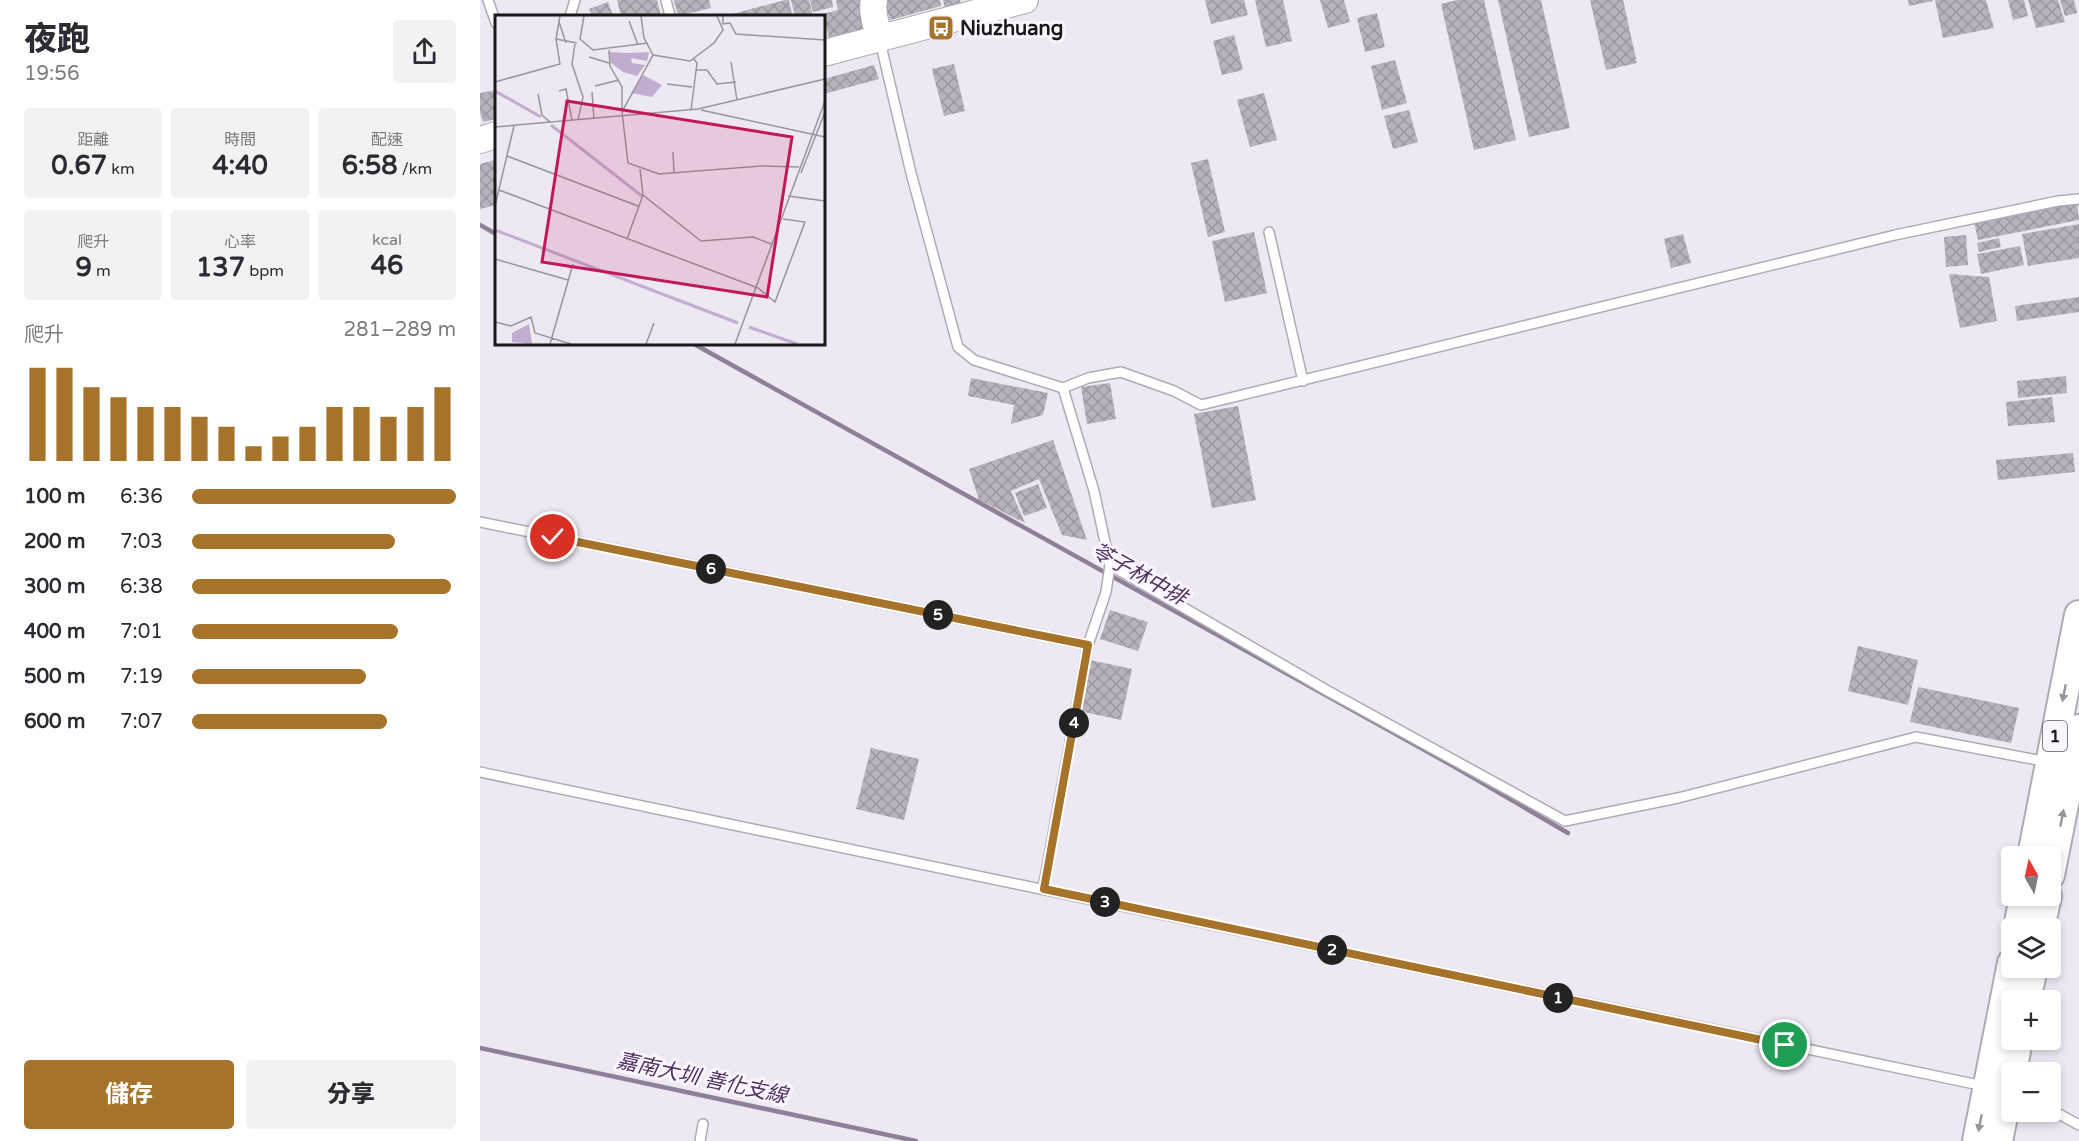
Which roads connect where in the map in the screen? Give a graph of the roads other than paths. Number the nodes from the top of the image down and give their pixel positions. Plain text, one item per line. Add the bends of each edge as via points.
1 (488, 0) edge
2 (575, 0) edge
3 (666, 0) edge
4 (874, 0) edge
5 (1025, 0) edge
6 (570, 15) edge
7 (670, 15) edge
8 (495, 20) edge
9 (879, 39) junction
10 (825, 53) edge
11 (495, 135) edge
12 (480, 140) edge
13 (2079, 199) edge
14 (1269, 232) dead end
15 (1303, 381) junction
16 (1063, 388) junction
17 (480, 522) edge
18 (1110, 567) junction
19 (2079, 615) edge
20 (1088, 645) junction
21 (2079, 729) edge
22 (2050, 762) junction
23 (480, 772) edge
24 (2034, 846) edge
25 (2056, 846) edge
26 (1044, 889) junction
27 (2011, 978) edge
28 (2007, 1062) edge
29 (2001, 1080) edge
30 (2001, 1091) edge
31 (2061, 1115) edge
32 (2001, 1118) edge
33 (703, 1124) dead end
34 (2079, 1125) edge
35 (700, 1141) edge
36 (1977, 1141) edge
37 (1998, 1141) edge

1 - 8 lane
2 - 6 lane
3 - 7 lane
4 - 9 street via 872,10
5 - 9 street
9 - 10 street
9 - 16 lane via 958,347 974,360
11 - 12 street
13 - 15 lane via 1895,235
14 - 15 lane
15 - 16 lane via 1201,405 1121,372
16 - 18 lane via 1094,491
17 - 20 lane
18 - 20 lane
18 - 22 lane via 1565,821 1678,798 1916,738
19 -> 22 main road, 1
20 - 26 lane
25 -> 21 main road, 1
22 - 24 main road, 1
23 - 26 lane
26 - 29 lane
27 - 28 main road
30 -> 36 main road
31 - 34 lane
32 - 37 main road
33 - 35 lane

